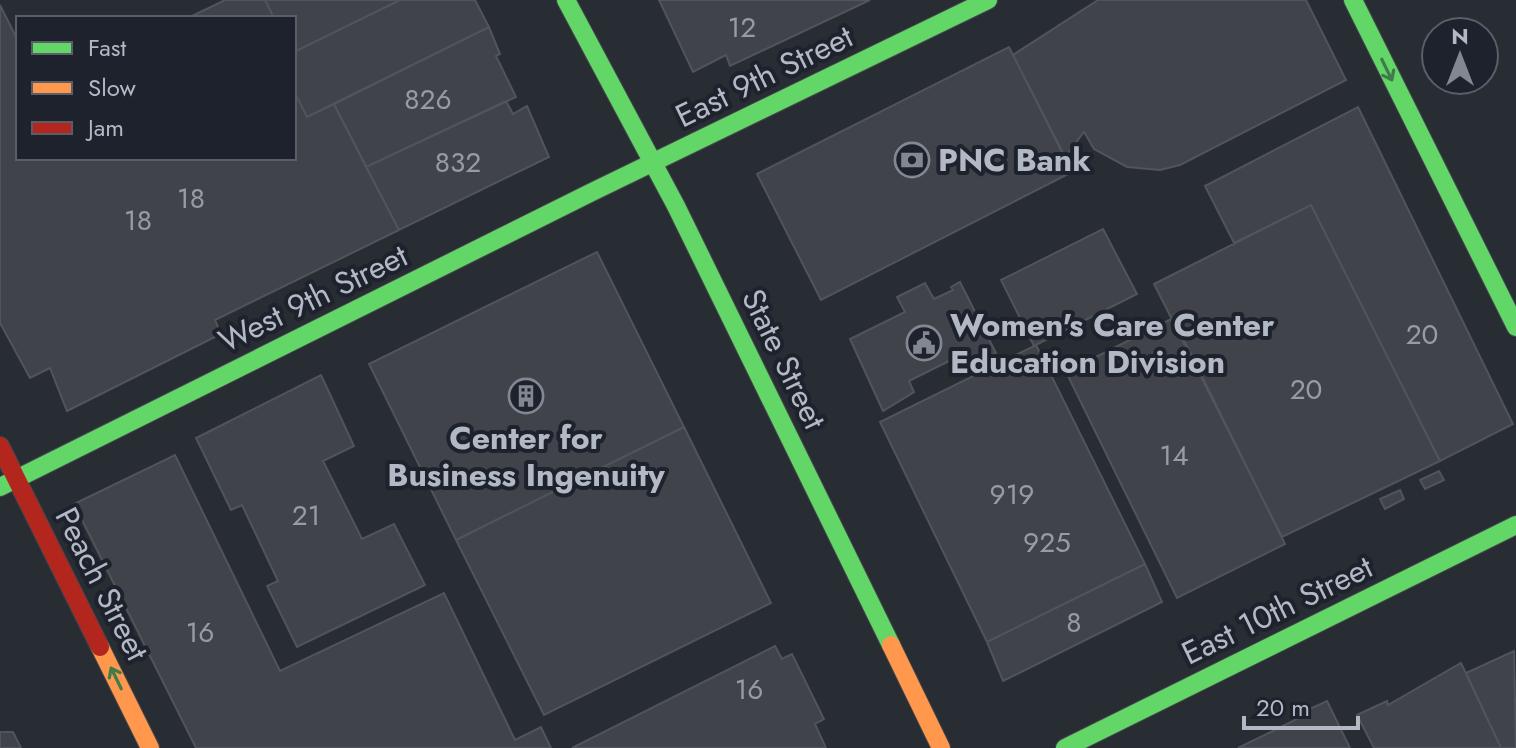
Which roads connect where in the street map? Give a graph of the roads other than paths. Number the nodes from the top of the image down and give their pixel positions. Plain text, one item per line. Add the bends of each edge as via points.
1 (566, 0) edge
2 (988, 0) edge
3 (1353, 0) edge
4 (653, 164) junction
5 (1516, 327) edge
6 (0, 446) edge
7 (8, 483) edge
8 (1516, 525) edge
9 (150, 748) edge
10 (941, 748) edge
11 (1065, 748) edge

1 - 4 street, State Street
2 - 4 street, East 9th Street
3 -> 5 street
4 - 7 street, West 9th Street
4 - 10 street, State Street
6 - 7 street, Peach Street
9 -> 7 street, Peach Street
8 - 11 street, East 10th Street

